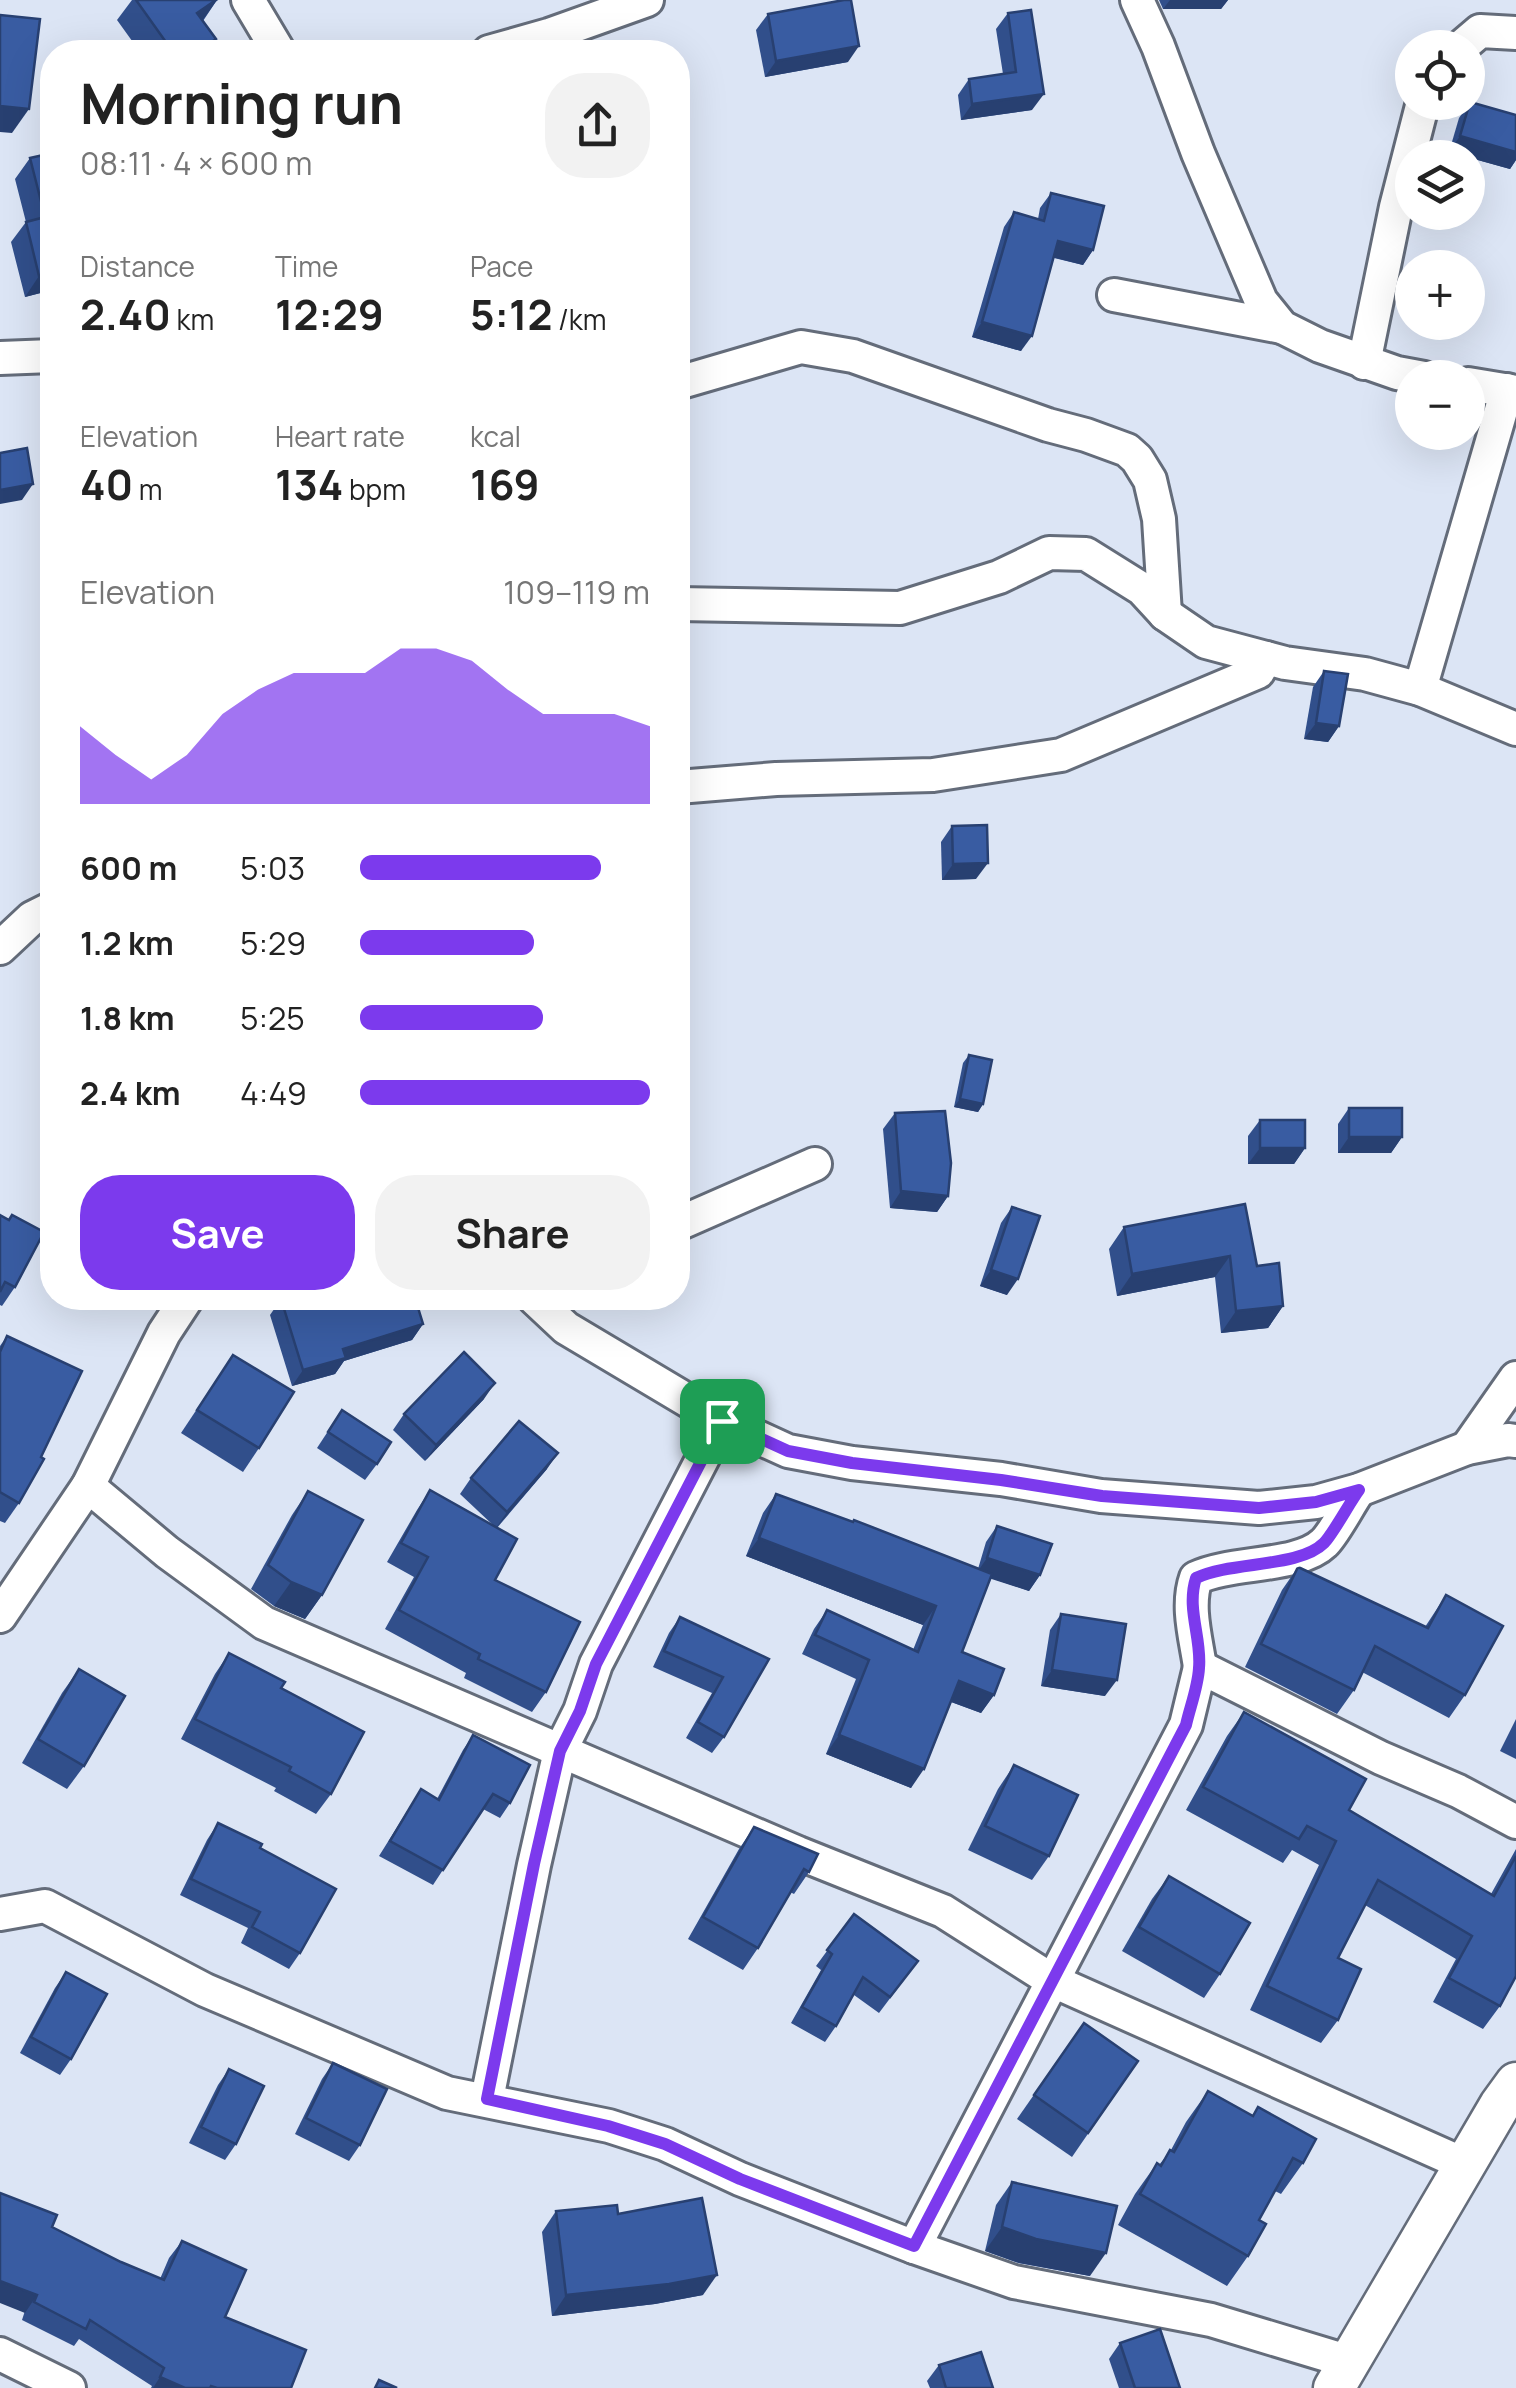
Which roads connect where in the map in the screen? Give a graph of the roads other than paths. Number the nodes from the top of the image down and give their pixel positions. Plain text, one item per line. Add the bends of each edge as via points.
1 (248, 0) edge
2 (646, 0) edge
3 (1137, 0) edge
4 (1485, 31) edge
5 (1516, 33) edge
6 (273, 40) edge
7 (531, 40) edge
8 (1418, 120) edge
9 (1114, 295) dead end
10 (1282, 327) junction
11 (40, 356) edge
12 (0, 358) edge
13 (1364, 362) junction
14 (1395, 372) edge
15 (690, 380) edge
16 (1485, 387) edge
17 (1511, 391) edge
18 (690, 604) edge
19 (1165, 614) junction
20 (1266, 658) junction
21 (1420, 689) junction
22 (1516, 729) edge
23 (690, 786) edge
24 (40, 914) edge
25 (0, 948) edge
26 (815, 1164) dead end
27 (690, 1219) edge
28 (179, 1310) edge
29 (547, 1310) edge
30 (1516, 1378) edge
31 (722, 1421) junction
32 (1516, 1441) edge
33 (1467, 1448) junction
34 (88, 1486) junction
35 (1359, 1490) junction
36 (0, 1616) edge
37 (1200, 1667) junction
38 (560, 1751) junction
39 (1516, 1822) edge
40 (0, 1914) edge
41 (1053, 1981) junction
42 (487, 2099) junction
43 (1511, 2099) edge
44 (1466, 2165) junction
45 (914, 2246) junction
46 (0, 2354) edge
47 (1342, 2375) edge
48 (68, 2388) edge

1 - 6 street
2 - 7 street
3 - 10 street via 1243,262
4 - 5 street
8 - 13 street
9 - 10 street
10 - 13 street
11 - 12 street
13 - 14 street
15 - 19 street via 802,347 853,356 1127,450 1150,480 1159,518
16 - 17 street
17 - 21 street
18 - 19 street via 900,608 1049,553 1086,554 1142,589
19 - 20 street via 1206,642
20 - 21 street
20 - 23 street via 1258,672 1061,755 933,775
21 - 22 street
24 - 25 street
26 - 27 street
28 - 34 street
29 - 31 street
30 - 33 street
31 - 35 street via 788,1451 1118,1498 1259,1508
31 - 38 street via 596,1664
32 - 33 street
33 - 35 street
34 - 36 street
34 - 38 street via 264,1623
35 - 37 street via 1324,1543 1300,1556 1196,1578 1192,1616
37 - 39 street
37 - 41 street via 1186,1725
38 - 41 street via 943,1910
38 - 42 street
40 - 42 street via 45,1906 205,1990 447,2093
41 - 44 street
41 - 45 street
42 - 45 street via 665,2144
43 - 44 street
44 - 47 street
45 - 47 street via 1014,2282 1211,2320
46 - 48 street

